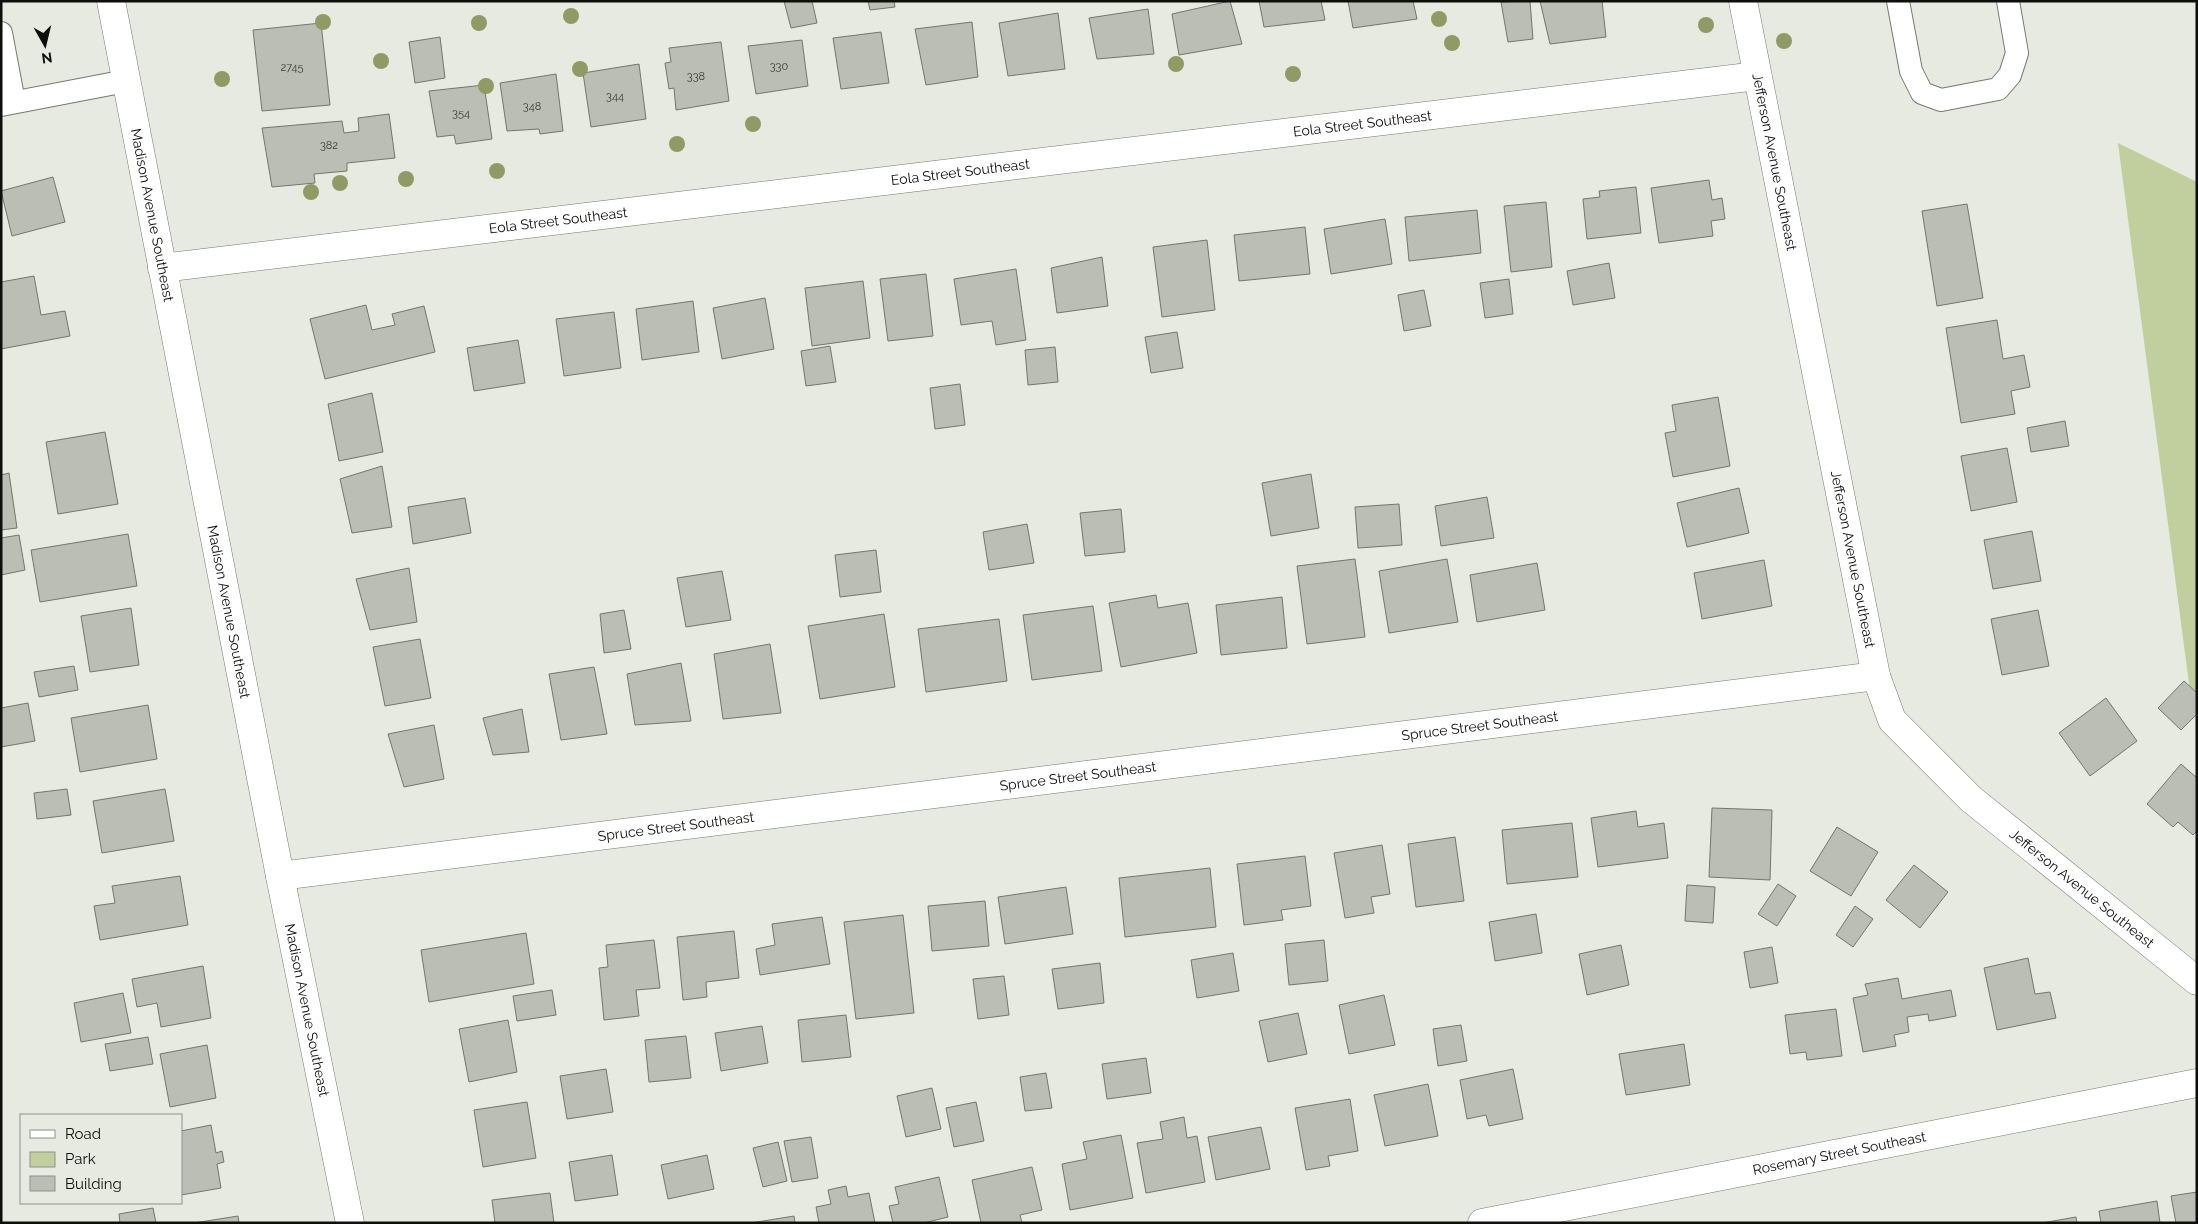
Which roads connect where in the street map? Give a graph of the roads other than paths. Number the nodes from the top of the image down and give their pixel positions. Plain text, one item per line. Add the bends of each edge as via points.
1 (111, 1) edge
2 (1743, 1) edge
3 (1898, 1) edge
4 (2008, 1) edge
5 (1, 33) edge
6 (1757, 76) junction
7 (126, 81) junction
8 (8, 103) edge
9 (162, 268) junction
10 (1876, 676) junction
11 (280, 876) junction
12 (2197, 981) edge
13 (2197, 1083) edge
14 (350, 1223) edge
15 (1482, 1223) edge

1 - 7 street, Madison Avenue Southeast
2 - 6 street, Jefferson Avenue Southeast
3 - 4 lane via 1911,71 1922,93 1941,100 1998,89 2010,75 2017,53
5 - 8 lane
6 - 9 street, Eola Street Southeast
6 - 10 street, Jefferson Avenue Southeast
7 - 8 lane
7 - 9 street, Madison Avenue Southeast
9 - 11 street, Madison Avenue Southeast
10 - 11 street, Spruce Street Southeast
10 - 12 street, Jefferson Avenue Southeast via 1892,720 1971,799
11 - 14 street, Madison Avenue Southeast
13 - 15 street, Rosemary Street Southeast

